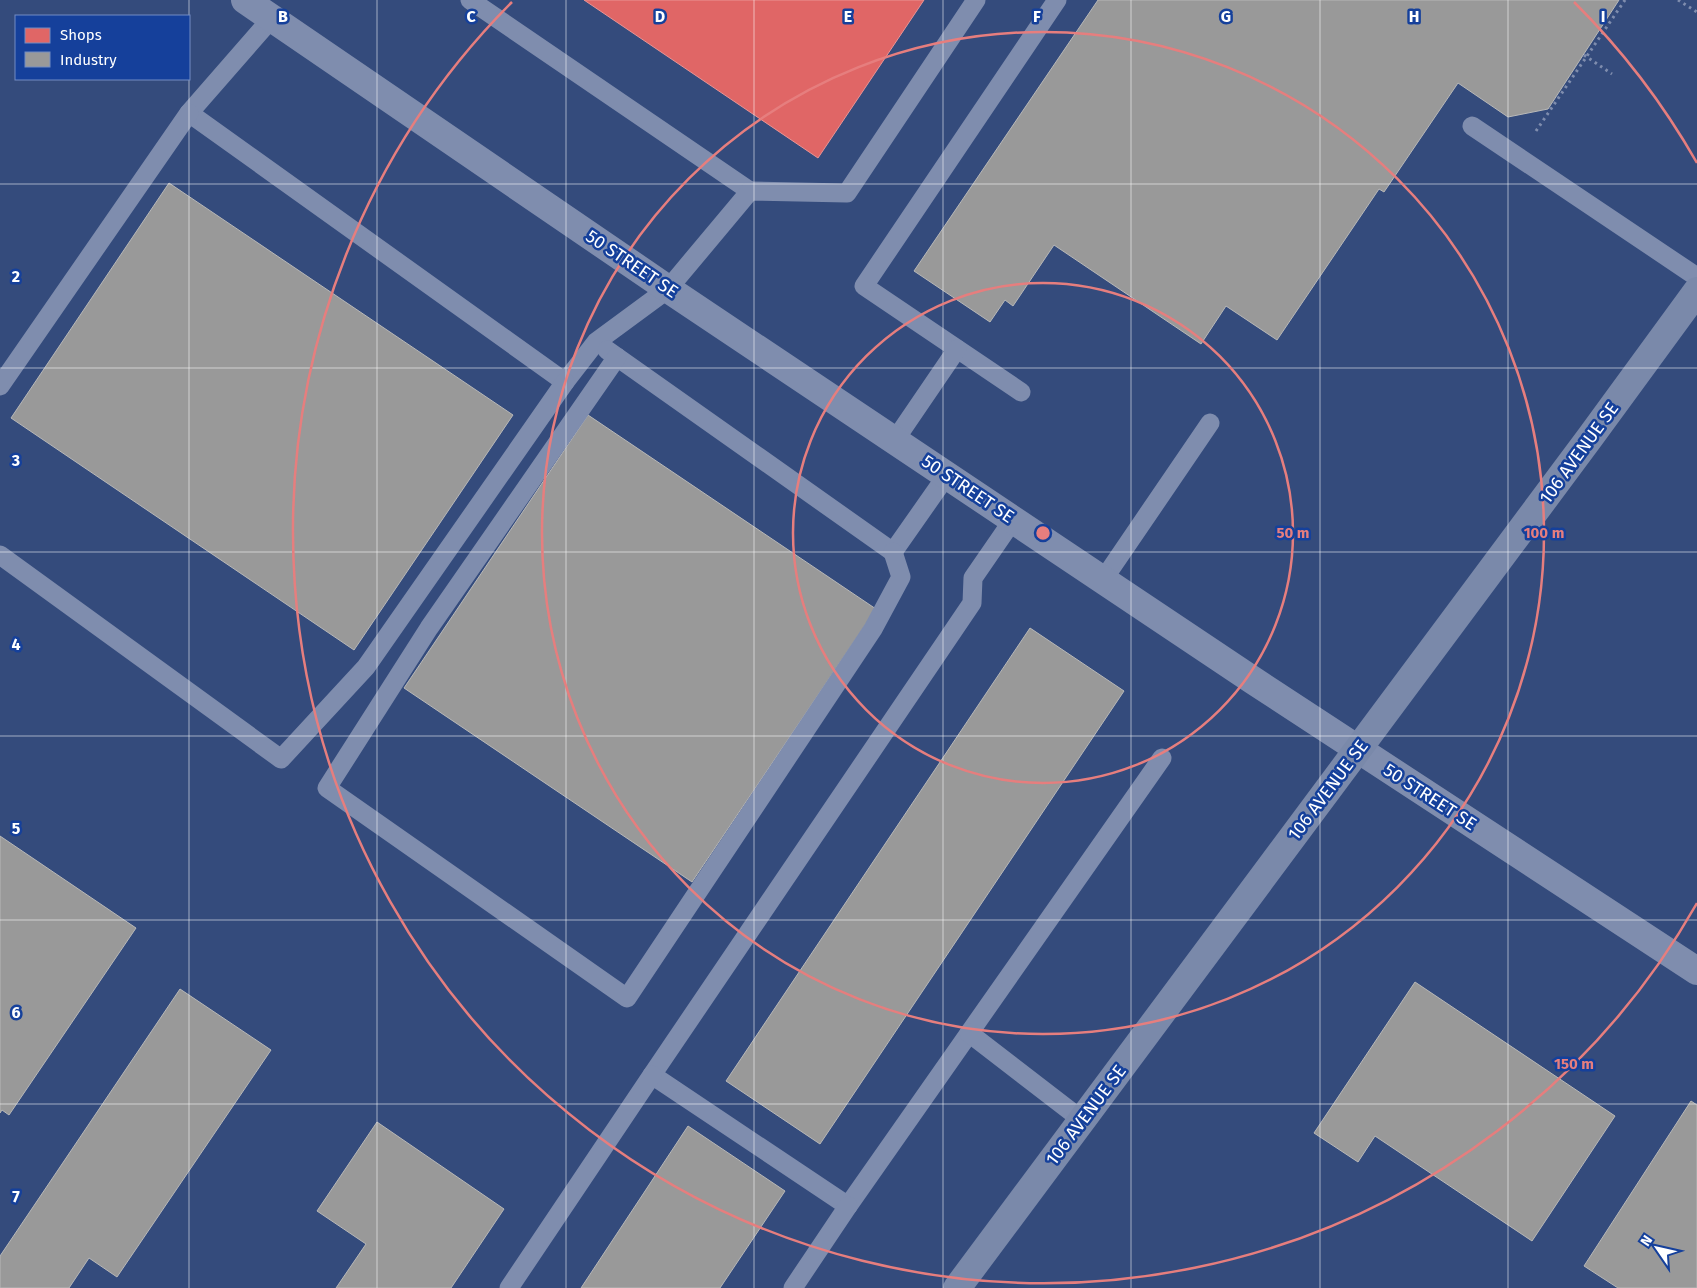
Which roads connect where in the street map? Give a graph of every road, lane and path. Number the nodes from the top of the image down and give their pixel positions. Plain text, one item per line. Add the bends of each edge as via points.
1 (245, 0) edge
2 (470, 0) edge
3 (976, 0) edge
4 (1057, 0) edge
5 (1625, 0) edge
6 (1678, 0) edge
7 (1697, 12) edge
8 (272, 18) junction
9 (1585, 56) junction
10 (1612, 74) dead end
11 (189, 113) junction
12 (1472, 126) dead end
13 (1536, 131) dead end
14 (750, 191) junction
15 (1697, 277) edge
16 (668, 289) junction
17 (1697, 290) edge
18 (596, 342) junction
19 (957, 349) junction
20 (617, 357) junction
21 (565, 382) junction
22 (0, 386) edge
23 (1021, 392) dead end
24 (1210, 423) dead end
25 (895, 440) junction
26 (947, 475) junction
27 (1014, 520) junction
28 (894, 552) junction
29 (0, 555) edge
30 (1103, 580) junction
31 (1358, 750) junction
32 (1162, 758) dead end
33 (1697, 971) edge
34 (969, 1033) junction
35 (652, 1075) junction
36 (1082, 1120) junction
37 (848, 1206) junction
38 (509, 1288) edge
39 (793, 1288) edge
40 (957, 1288) edge

1 - 8 street, 50 STREET SE
2 - 14 lane
3 - 14 lane via 847,193
4 - 19 lane via 864,286
5 - 9 path
6 - 7 path
8 - 11 lane
8 - 16 street, 50 STREET SE
9 - 10 path
9 - 13 path
11 - 21 lane
11 - 22 lane
12 - 15 lane
14 - 16 lane
16 - 18 lane
16 - 25 street, 50 STREET SE
17 - 31 street, 106 AVENUE SE
18 - 20 lane
18 - 21 lane
19 - 23 lane
19 - 25 lane
20 - 28 lane
20 - 28 lane via 429,628 328,788 626,998 874,629 901,576
21 - 29 lane via 366,667 281,759
24 - 30 lane
25 - 26 street, 50 STREET SE
26 - 27 street, 50 STREET SE
26 - 28 lane
27 - 30 street, 50 STREET SE
27 - 35 lane via 973,578 972,603
30 - 31 street, 50 STREET SE
31 - 33 street, 50 STREET SE
31 - 36 street, 106 AVENUE SE
32 - 34 lane
34 - 36 lane
34 - 37 lane
35 - 37 lane
35 - 38 lane
36 - 40 street, 106 AVENUE SE
37 - 39 lane

